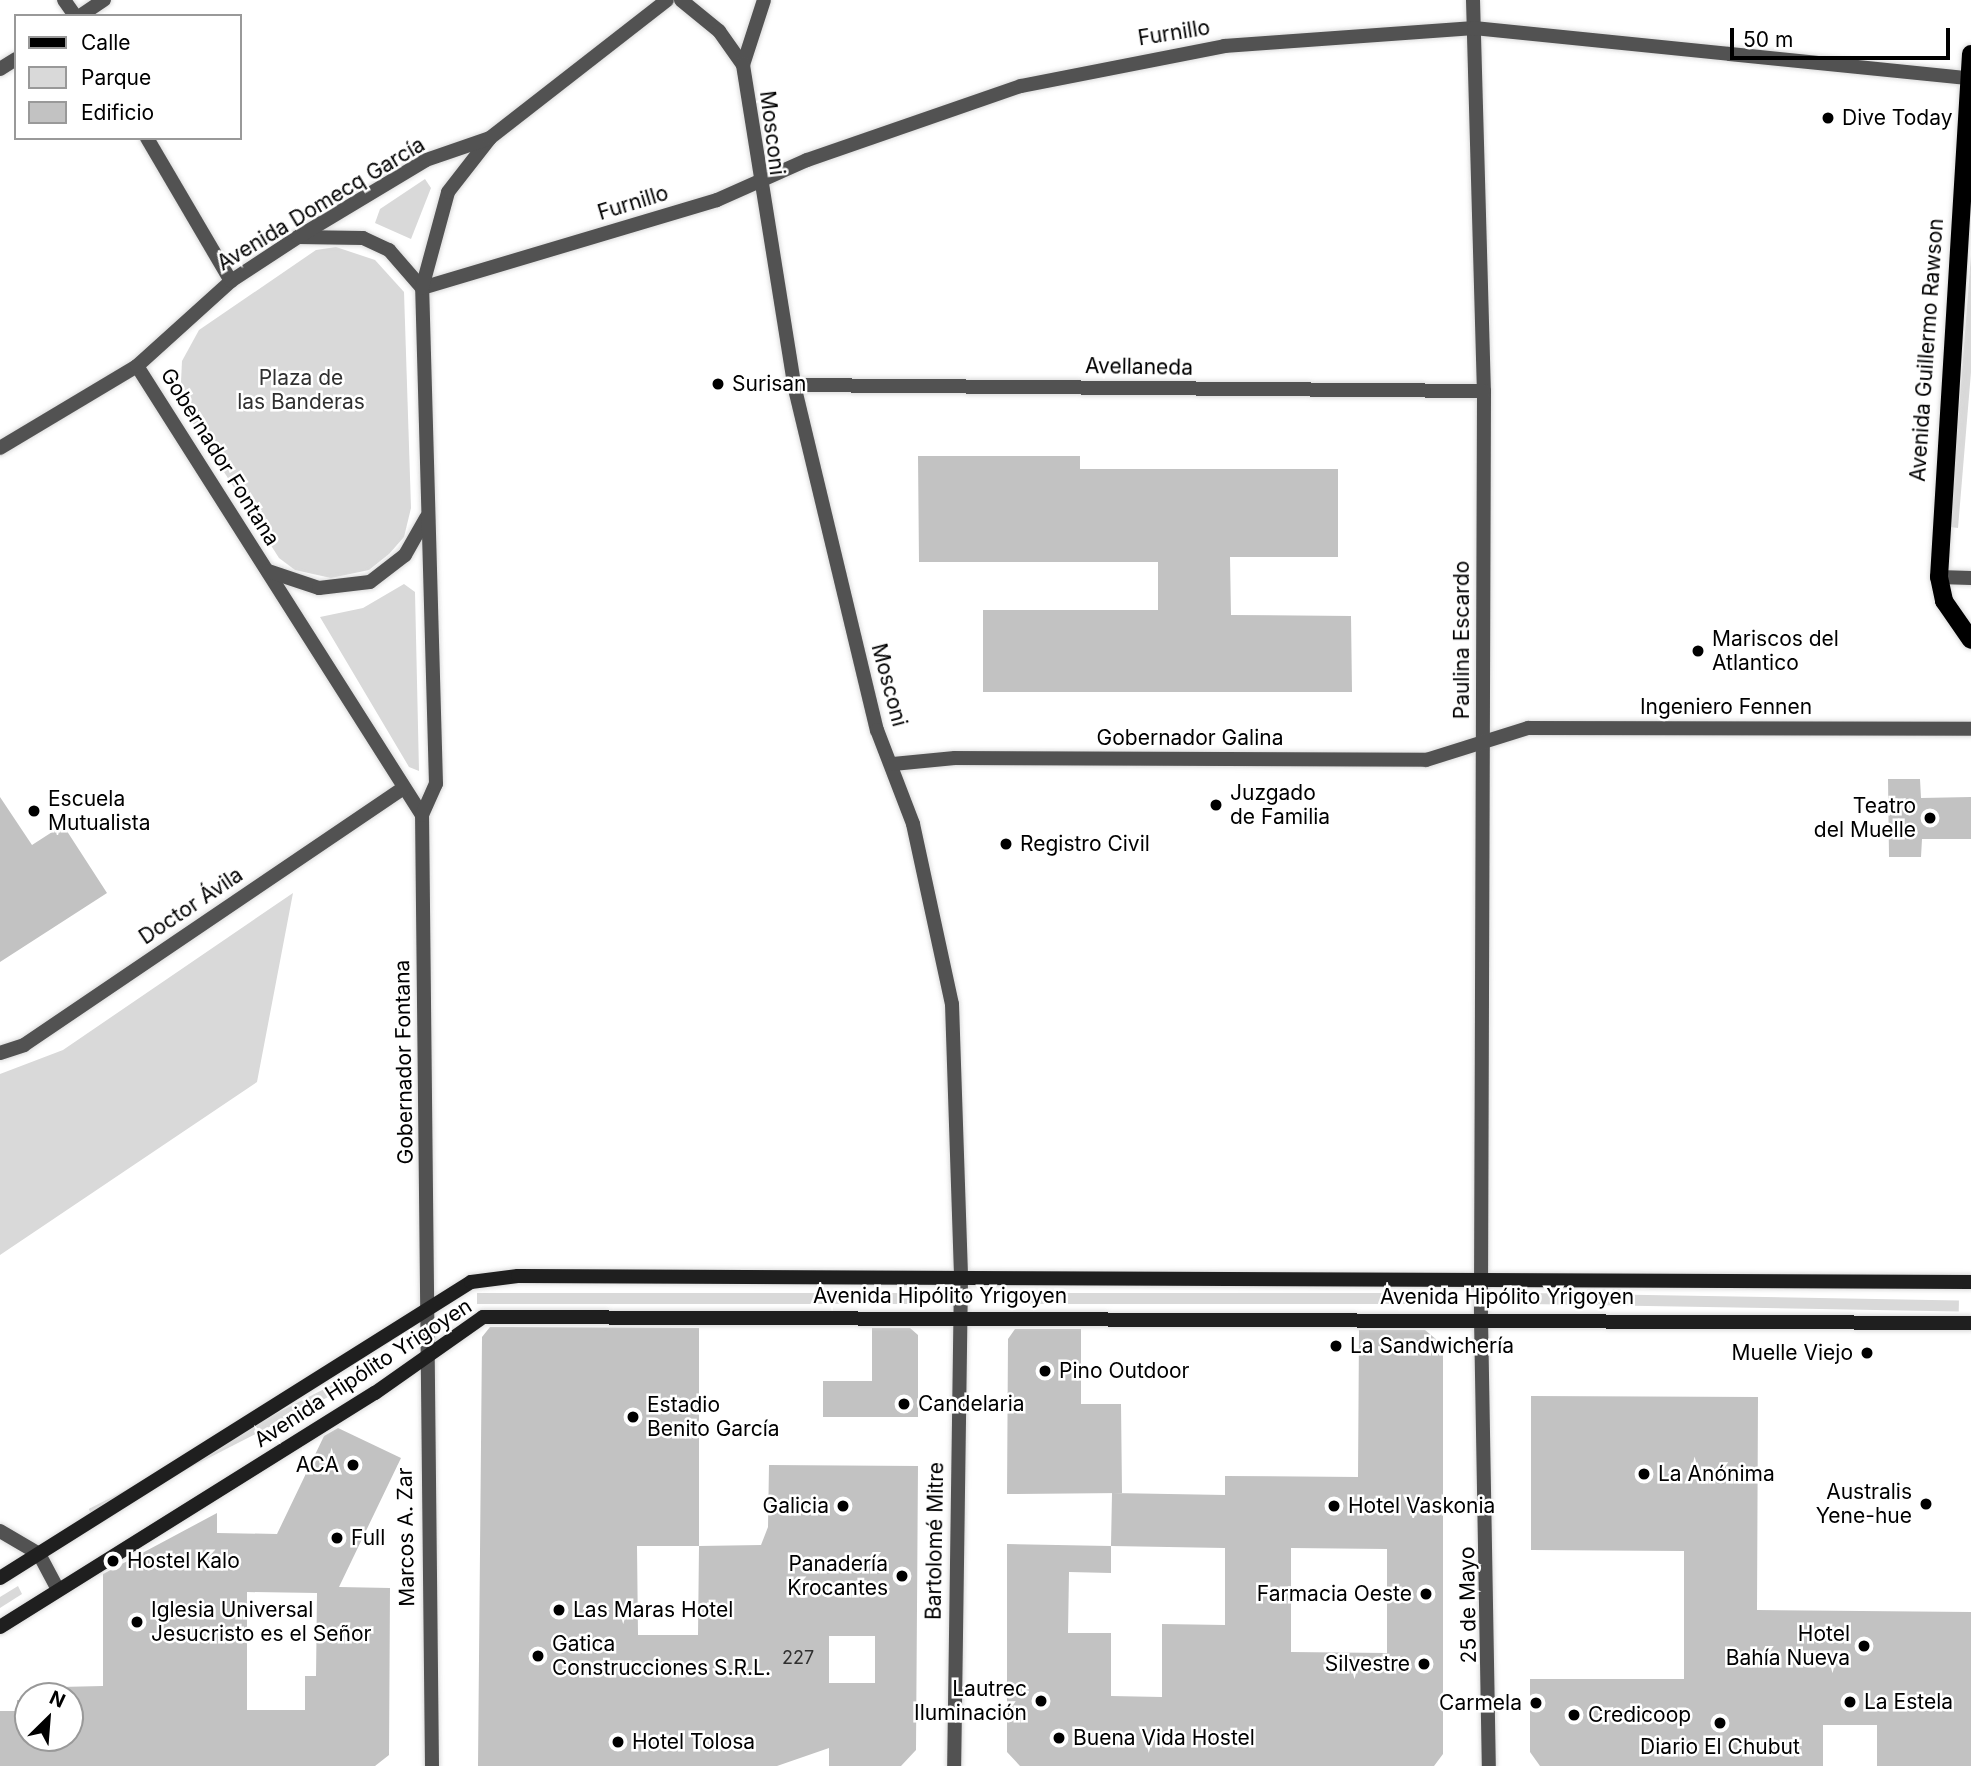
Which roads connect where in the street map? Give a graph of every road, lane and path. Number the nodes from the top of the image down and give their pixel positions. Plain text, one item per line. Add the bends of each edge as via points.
1 (104, 0) edge
2 (667, 0) edge
3 (681, 0) edge
4 (764, 0) edge
5 (1473, 0) edge
6 (83, 14) edge
7 (1474, 28) junction
8 (1971, 54) edge
9 (743, 65) junction
10 (1967, 78) junction
11 (490, 138) junction
12 (148, 140) edge
13 (757, 186) junction
14 (298, 237) junction
15 (230, 281) junction
16 (422, 288) junction
17 (137, 366) junction
18 (794, 385) junction
19 (1484, 391) junction
20 (0, 448) edge
21 (428, 512) junction
22 (267, 570) junction
23 (1939, 577) junction
24 (1971, 578) edge
25 (1971, 640) edge
26 (1971, 729) edge
27 (1482, 737) junction
28 (892, 764) junction
29 (404, 788) junction
30 (422, 816) junction
31 (0, 1053) edge
32 (961, 1278) junction
33 (1482, 1280) junction
34 (1971, 1282) edge
35 (427, 1308) junction
36 (958, 1317) junction
37 (1481, 1318) junction
38 (1971, 1323) edge
39 (423, 1361) junction
40 (0, 1531) edge
41 (40, 1554) junction
42 (0, 1578) edge
43 (58, 1589) junction
44 (0, 1627) edge
45 (432, 1766) edge
46 (954, 1766) edge
47 (1489, 1766) edge

1 - 6 street
2 - 11 street, Avenida Domecq García
3 - 9 street, Mosconi via 719,31
4 - 9 street, Mosconi
5 - 7 street, Paulina Escardo
7 - 10 street, Furnillo
7 - 13 street, Furnillo via 1224,46 1127,61 1021,86 807,160
7 - 19 street, Paulina Escardo
8 - 10 main road, Avenida Guillermo Rawson
9 - 13 street, Mosconi
10 - 23 main road, Avenida Guillermo Rawson
11 - 14 street, Avenida Domecq García via 426,160
11 - 16 street, Gobernador Fontana via 448,192
12 - 15 street
13 - 16 street, Furnillo
13 - 18 street, Mosconi
14 - 15 street, Avenida Domecq García
14 - 16 street via 363,238 389,250
15 - 17 street, Avenida Domecq García
16 - 21 street, Gobernador Fontana
17 - 20 street, Avenida Domecq García
17 - 22 street, Gobernador Fontana
18 - 19 street, Avellaneda
18 - 28 street, Mosconi via 877,730
19 - 27 street, Paulina Escardo
21 - 22 street, Gobernador Fontana via 404,555 370,582 319,588
21 - 30 street, Gobernador Fontana via 436,784
22 - 29 street, Gobernador Fontana
23 - 24 street
23 - 25 main road, Avenida Guillermo Rawson via 1944,601
26 - 27 street, Ingeniero Fennen via 1528,728
27 - 28 street, Gobernador Galina via 1426,760 955,758
27 - 33 street, Paulina Escardo
28 - 32 street, Mosconi via 913,824 952,1004
29 - 30 street, Gobernador Fontana
29 - 31 street, Doctor Ávila via 24,1045
30 - 35 street, Gobernador Fontana
32 - 33 main road, Avenida Hipólito Yrigoyen
32 - 35 main road, Avenida Hipólito Yrigoyen via 518,1276 467,1283
32 - 36 street, Mosconi
33 - 34 main road, Avenida Hipólito Yrigoyen
33 - 37 street, Paulina Escardo
35 - 39 street, Marcos A. Zar
35 - 41 main road, Avenida Hipólito Yrigoyen
36 - 37 main road, Avenida Hipólito Yrigoyen
36 - 39 main road, Avenida Hipólito Yrigoyen via 483,1317
36 - 46 street, Bartolomé Mitre
37 - 38 main road, Avenida Hipólito Yrigoyen
37 - 47 street, 25 de Mayo
39 - 43 main road, Avenida Hipólito Yrigoyen
39 - 45 street, Marcos A. Zar
40 - 41 street
41 - 42 main road, Avenida Hipólito Yrigoyen
41 - 43 street
43 - 44 main road, Avenida Hipólito Yrigoyen

